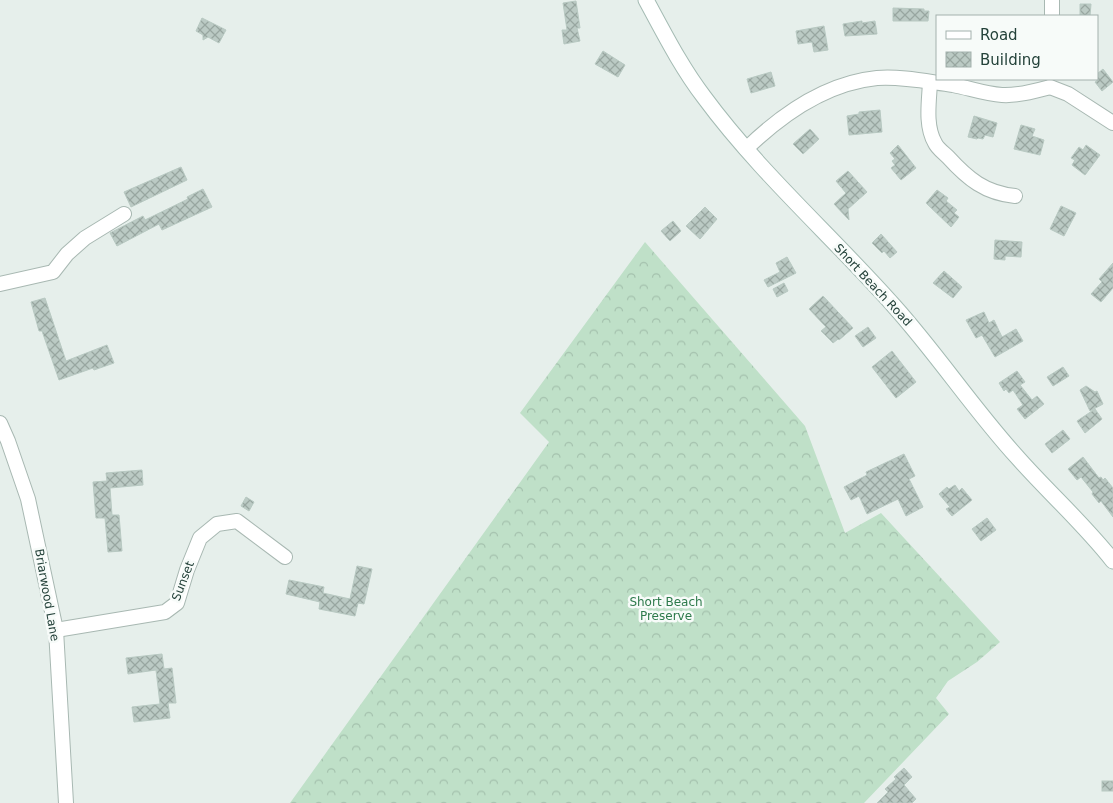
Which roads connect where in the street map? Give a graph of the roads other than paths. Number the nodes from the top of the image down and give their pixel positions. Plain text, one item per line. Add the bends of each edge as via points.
1 (646, 0) edge
2 (1052, 0) edge
3 (1052, 15) edge
4 (930, 83) junction
5 (1051, 83) edge
6 (1113, 123) edge
7 (746, 149) junction
8 (1015, 196) dead end
9 (124, 214) dead end
10 (0, 284) edge
11 (0, 423) edge
12 (285, 557) dead end
13 (1113, 561) edge
14 (56, 630) junction
15 (66, 803) edge

1 - 7 main road, Short Beach Road via 693,82
2 - 3 street
4 - 5 street via 1002,95 1024,93
4 - 7 street via 878,78 836,87 795,109
4 - 8 street via 929,125 935,144 981,187 1001,195
5 - 6 street
7 - 13 main road, Short Beach Road via 894,306 1018,459
9 - 10 street via 84,238 66,254 53,272
11 - 14 street, Briarwood Lane via 28,500
12 - 14 street, Sunset via 237,521 217,524 200,538 177,603 165,612
14 - 15 street, Briarwood Lane

